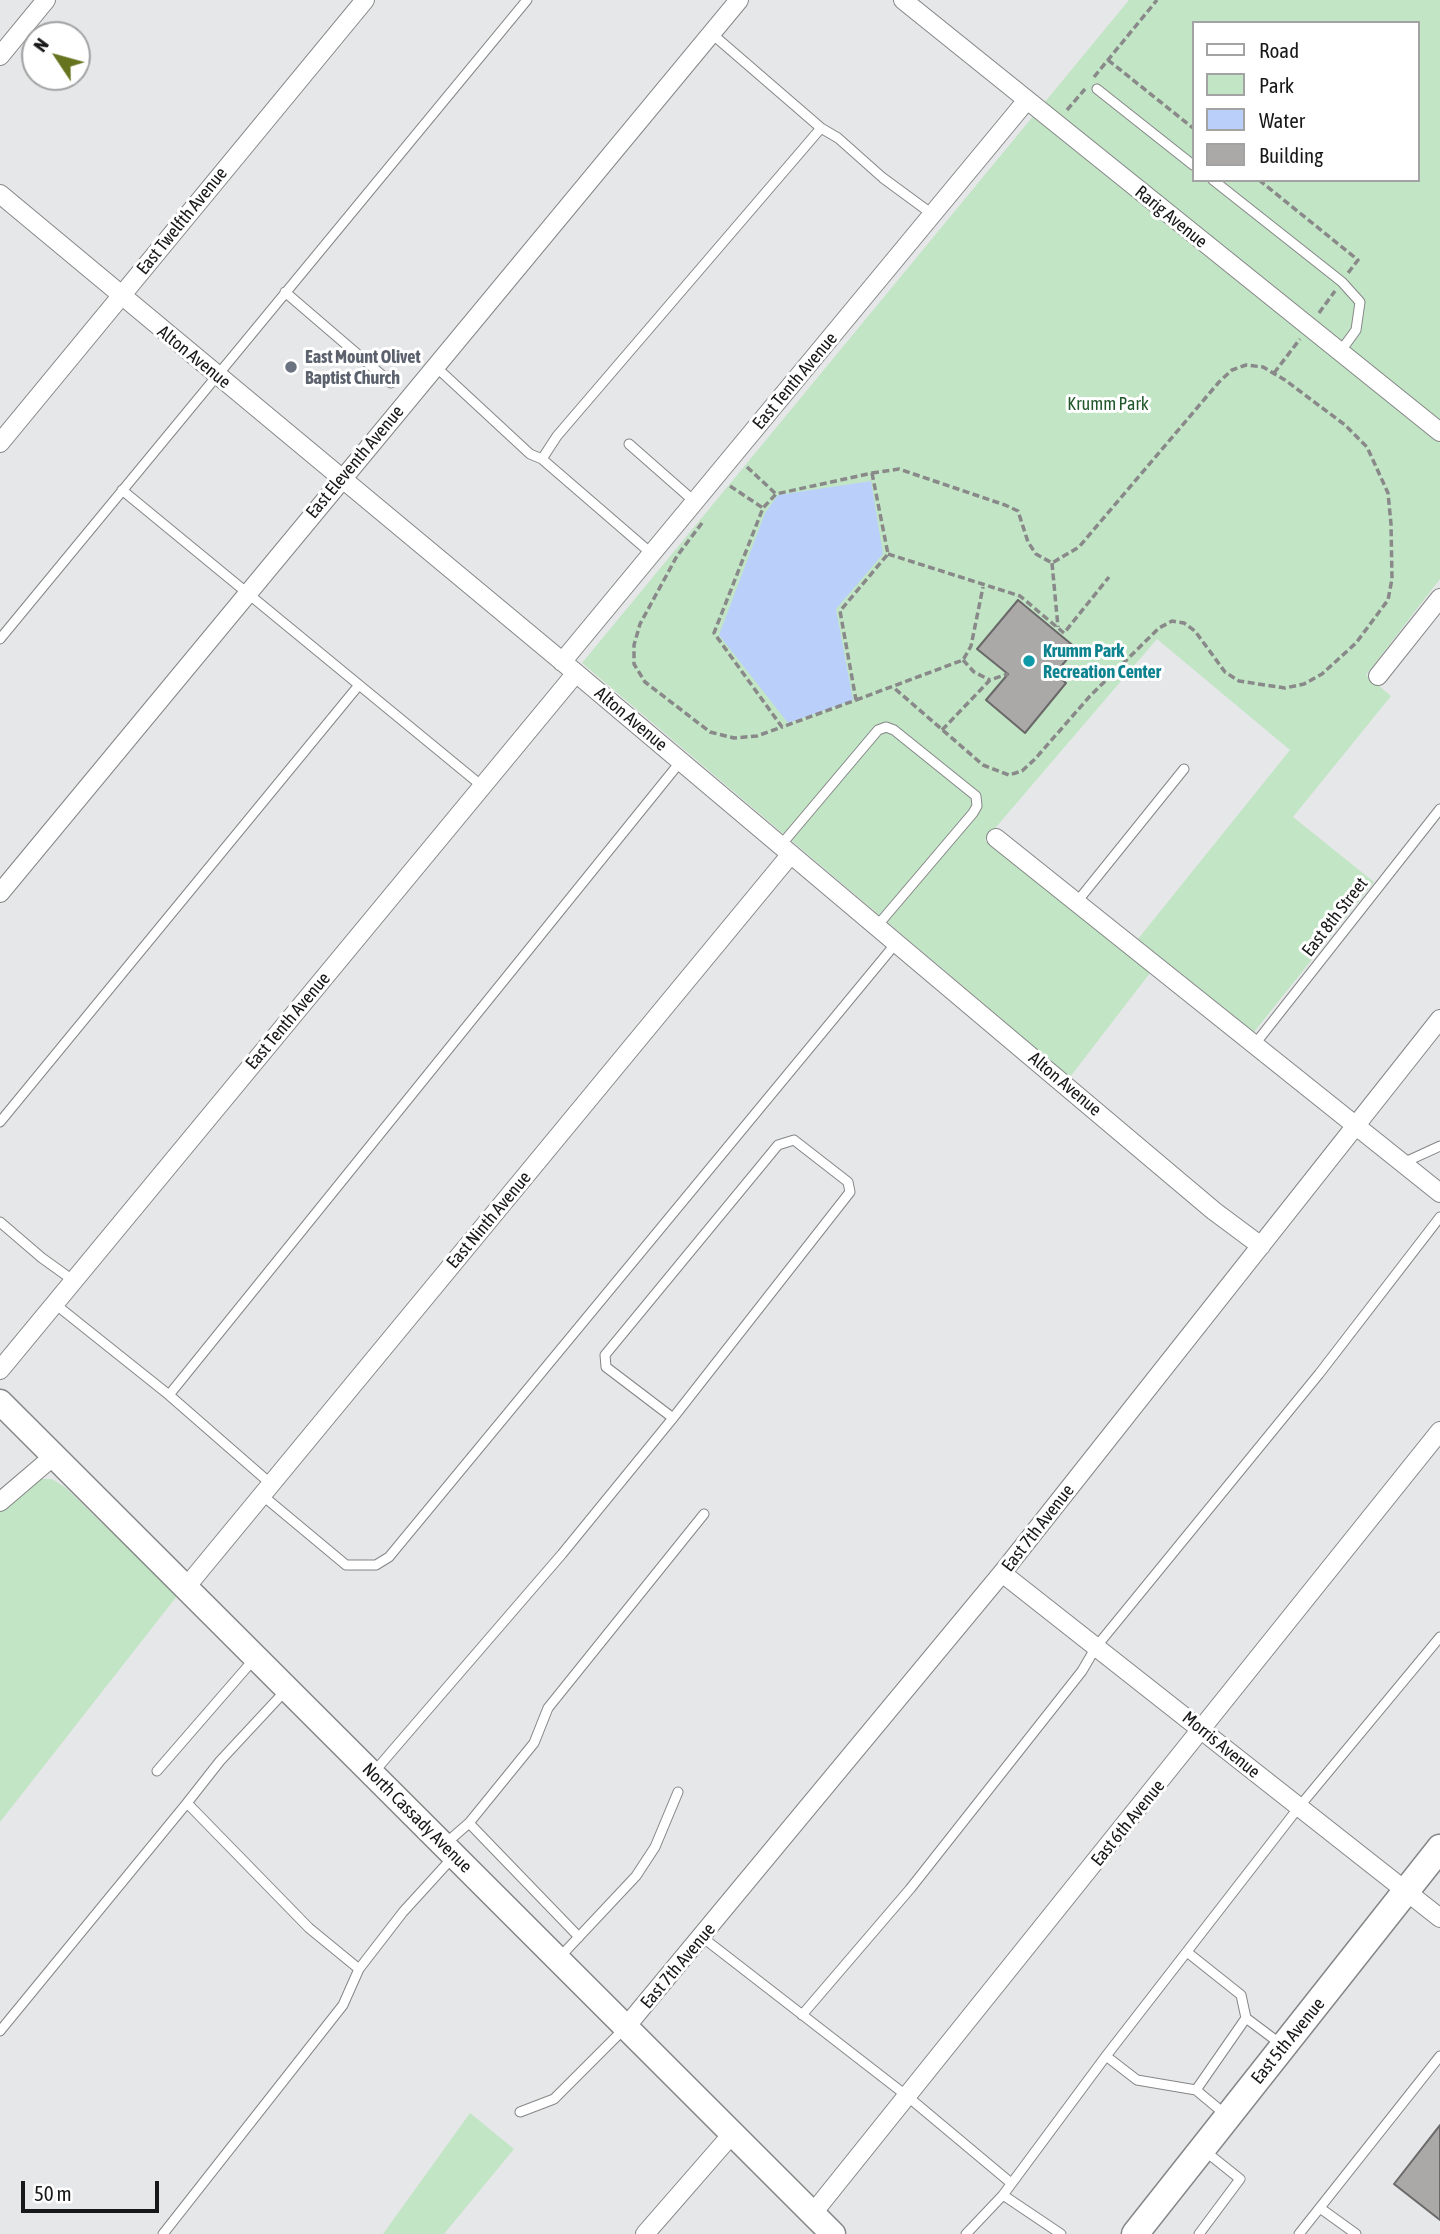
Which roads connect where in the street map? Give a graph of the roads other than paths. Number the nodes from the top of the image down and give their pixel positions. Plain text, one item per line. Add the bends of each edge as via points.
1 (47, 0) edge
2 (365, 0) edge
3 (527, 0) edge
4 (739, 0) edge
5 (903, 0) edge
6 (711, 33) junction
7 (0, 56) edge
8 (1097, 89) dead end
9 (1027, 100) junction
10 (821, 128) junction
11 (1192, 164) edge
12 (1216, 182) edge
13 (0, 194) edge
14 (932, 214) junction
15 (285, 292) junction
16 (121, 296) junction
17 (1340, 352) junction
18 (435, 366) junction
19 (216, 374) junction
20 (391, 383) dead end
21 (1440, 432) edge
22 (0, 443) edge
23 (629, 444) dead end
24 (542, 459) junction
25 (341, 478) junction
26 (122, 490) junction
27 (695, 502) junction
28 (652, 554) junction
29 (247, 593) junction
30 (1440, 598) edge
31 (0, 639) edge
32 (569, 667) junction
33 (1378, 676) dead end
34 (359, 685) junction
35 (681, 761) junction
36 (1184, 769) dead end
37 (482, 786) junction
38 (1440, 809) edge
39 (996, 838) dead end
40 (786, 850) junction
41 (0, 893) edge
42 (1076, 903) junction
43 (877, 926) junction
44 (897, 942) junction
45 (1440, 1019) edge
46 (1255, 1044) junction
47 (0, 1122) edge
48 (1357, 1123) junction
49 (1440, 1146) edge
50 (1403, 1163) junction
51 (1440, 1193) edge
52 (1440, 1217) edge
53 (0, 1222) edge
54 (1261, 1245) junction
55 (74, 1281) junction
56 (55, 1304) junction
57 (0, 1370) edge
58 (169, 1395) junction
59 (0, 1402) edge
60 (673, 1418) junction
61 (1440, 1431) edge
62 (55, 1455) junction
63 (266, 1489) junction
64 (0, 1502) edge
65 (704, 1514) dead end
66 (1002, 1573) junction
67 (187, 1586) junction
68 (1440, 1637) edge
69 (1096, 1647) junction
70 (257, 1656) junction
71 (288, 1688) junction
72 (1202, 1731) junction
73 (158, 1771) dead end
74 (373, 1773) junction
75 (678, 1792) dead end
76 (187, 1803) junction
77 (1299, 1807) junction
78 (470, 1823) junction
79 (1440, 1848) edge
80 (449, 1850) junction
81 (1407, 1890) junction
82 (1440, 1918) edge
83 (579, 1937) junction
84 (702, 1937) junction
85 (1187, 1952) junction
86 (558, 1960) junction
87 (359, 1969) junction
88 (802, 2015) junction
89 (1246, 2018) junction
90 (625, 2028) junction
91 (0, 2031) edge
92 (1284, 2046) junction
93 (1106, 2056) junction
94 (1440, 2056) edge
95 (1196, 2090) junction
96 (907, 2096) junction
97 (520, 2112) dead end
98 (1228, 2116) junction
99 (733, 2133) junction
100 (1202, 2149) junction
101 (1012, 2183) junction
102 (1003, 2194) junction
103 (1320, 2208) junction
104 (822, 2227) edge
105 (1137, 2233) edge
106 (163, 2234) edge
107 (645, 2234) edge
108 (966, 2234) edge
109 (1061, 2234) edge
110 (1199, 2234) edge
111 (1298, 2234) edge
112 (1356, 2234) edge

1 - 7 street
2 - 16 street, East Twelfth Avenue
3 - 15 lane
4 - 6 street, East Eleventh Avenue
5 - 9 street, Rarig Avenue
6 - 10 lane
6 - 18 street, East Eleventh Avenue
8 - 11 lane
9 - 14 street, East Tenth Avenue
9 - 17 street, Rarig Avenue
10 - 14 lane
10 - 24 lane via 556,436
12 - 17 lane via 1342,282 1360,302 1356,330
13 - 16 street, Alton Avenue
14 - 27 street, East Tenth Avenue
15 - 19 lane
15 - 20 lane
16 - 19 street, Alton Avenue
16 - 22 street, East Twelfth Avenue
17 - 21 street, Rarig Avenue
18 - 24 lane via 530,454
18 - 25 street, East Eleventh Avenue
19 - 25 street, Alton Avenue
19 - 26 lane
23 - 27 lane
24 - 28 lane
25 - 29 street, East Eleventh Avenue
25 - 32 street, Alton Avenue
26 - 29 lane
26 - 31 lane
27 - 28 street, East Tenth Avenue
28 - 32 street, East Tenth Avenue
29 - 34 lane
29 - 41 street, East Eleventh Avenue
30 - 33 street
32 - 35 street, Alton Avenue
32 - 37 street, East Tenth Avenue
34 - 37 lane
34 - 47 lane
35 - 40 street, Alton Avenue
35 - 58 lane
36 - 42 lane
37 - 55 street, East Tenth Avenue
38 - 46 lane, East 8th Street
39 - 42 street
40 - 43 street, Alton Avenue
40 - 43 lane via 878,730 886,727 976,796 973,813
40 - 63 street, East Ninth Avenue
42 - 46 street
43 - 44 street, Alton Avenue
44 - 54 street, Alton Avenue via 1214,1211
44 - 63 lane via 389,1558 363,1567 341,1562
45 - 48 street, East 7th Avenue
46 - 48 street
48 - 50 street
48 - 54 street, East 7th Avenue
49 - 50 lane
50 - 51 street
52 - 69 lane via 1319,1374
53 - 55 lane
54 - 66 street, East 7th Avenue
55 - 56 street, East Tenth Avenue
56 - 57 street, East Tenth Avenue
56 - 58 lane
58 - 63 lane
59 - 62 main road, North Cassady Avenue
60 - 60 lane via 850,1192 848,1182 794,1140 778,1145 605,1355 606,1367
60 - 74 lane
61 - 72 street, East 6th Avenue
62 - 64 street
62 - 67 main road, North Cassady Avenue
63 - 67 street, East Ninth Avenue
65 - 78 lane via 548,1709 534,1743
66 - 69 street, Morris Avenue
66 - 84 street, East 7th Avenue
67 - 70 main road, North Cassady Avenue
68 - 77 lane
69 - 72 street, Morris Avenue
69 - 88 lane via 1083,1671 910,1889
70 - 71 main road, North Cassady Avenue
70 - 73 lane
71 - 74 main road, North Cassady Avenue
71 - 76 lane
72 - 77 street, Morris Avenue
72 - 96 street, East 6th Avenue
74 - 80 main road, North Cassady Avenue
75 - 83 lane via 655,1847 636,1876
76 - 87 lane via 309,1928
76 - 91 lane
77 - 81 street, Morris Avenue
77 - 85 lane
78 - 80 lane
78 - 83 lane
79 - 81 main road, East 5th Avenue
80 - 86 main road, North Cassady Avenue
80 - 87 lane
81 - 82 street, Morris Avenue
81 - 92 main road, East 5th Avenue
83 - 86 lane
84 - 88 lane
84 - 90 street, East 7th Avenue
85 - 89 lane via 1241,1995
85 - 93 lane
86 - 90 main road, North Cassady Avenue
87 - 106 lane via 343,2005
88 - 96 lane
89 - 92 lane
89 - 95 lane
90 - 97 lane via 554,2099
90 - 99 main road, North Cassady Avenue
92 - 98 main road, East 5th Avenue
93 - 95 lane via 1137,2080
93 - 101 lane
94 - 103 lane
95 - 98 lane
96 - 101 lane
96 - 104 street, East 6th Avenue
98 - 100 main road, East 5th Avenue
99 - 104 main road, North Cassady Avenue
99 - 107 street
100 - 105 main road, East 5th Avenue
100 - 110 lane via 1240,2179
101 - 102 lane
102 - 108 lane
102 - 109 lane
103 - 111 lane
103 - 112 lane

